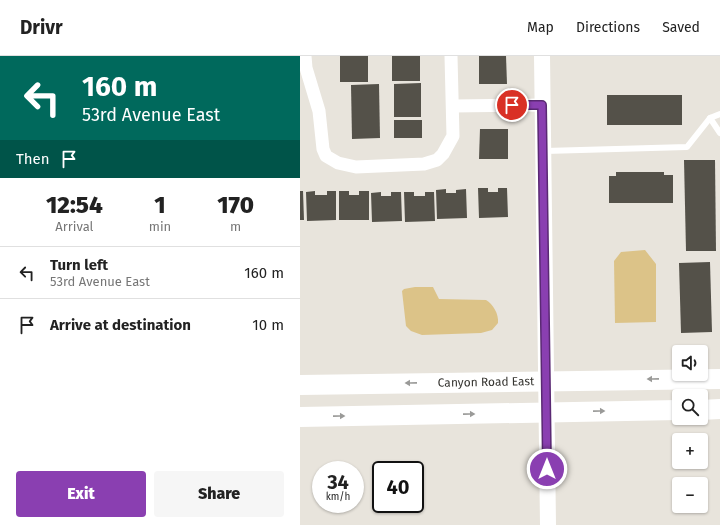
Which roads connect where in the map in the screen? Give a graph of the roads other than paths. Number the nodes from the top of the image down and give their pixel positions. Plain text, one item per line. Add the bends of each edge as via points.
1 (305, 56) edge
2 (452, 56) edge
3 (542, 56) edge
4 (542, 105) junction
5 (453, 106) junction
6 (720, 114) edge
7 (710, 118) junction
8 (720, 133) edge
9 (543, 151) junction
10 (720, 379) edge
11 (547, 380) junction
12 (300, 385) edge
13 (720, 409) edge
14 (672, 410) edge
15 (708, 410) edge
16 (547, 412) junction
17 (300, 417) edge
18 (548, 525) edge

1 - 5 street via 306,68 320,111 323,149 326,156 338,163 356,167 424,164 437,160 453,136
2 - 5 street
3 - 4 street
4 - 5 street
4 - 9 street
6 - 7 lane
7 - 8 lane
7 - 9 lane via 687,147
9 - 11 street
10 -> 11 main road, Canyon Road East
11 -> 12 main road, Canyon Road East
11 - 16 street
13 - 15 main road
16 -> 14 main road
17 -> 16 main road
16 - 18 street

